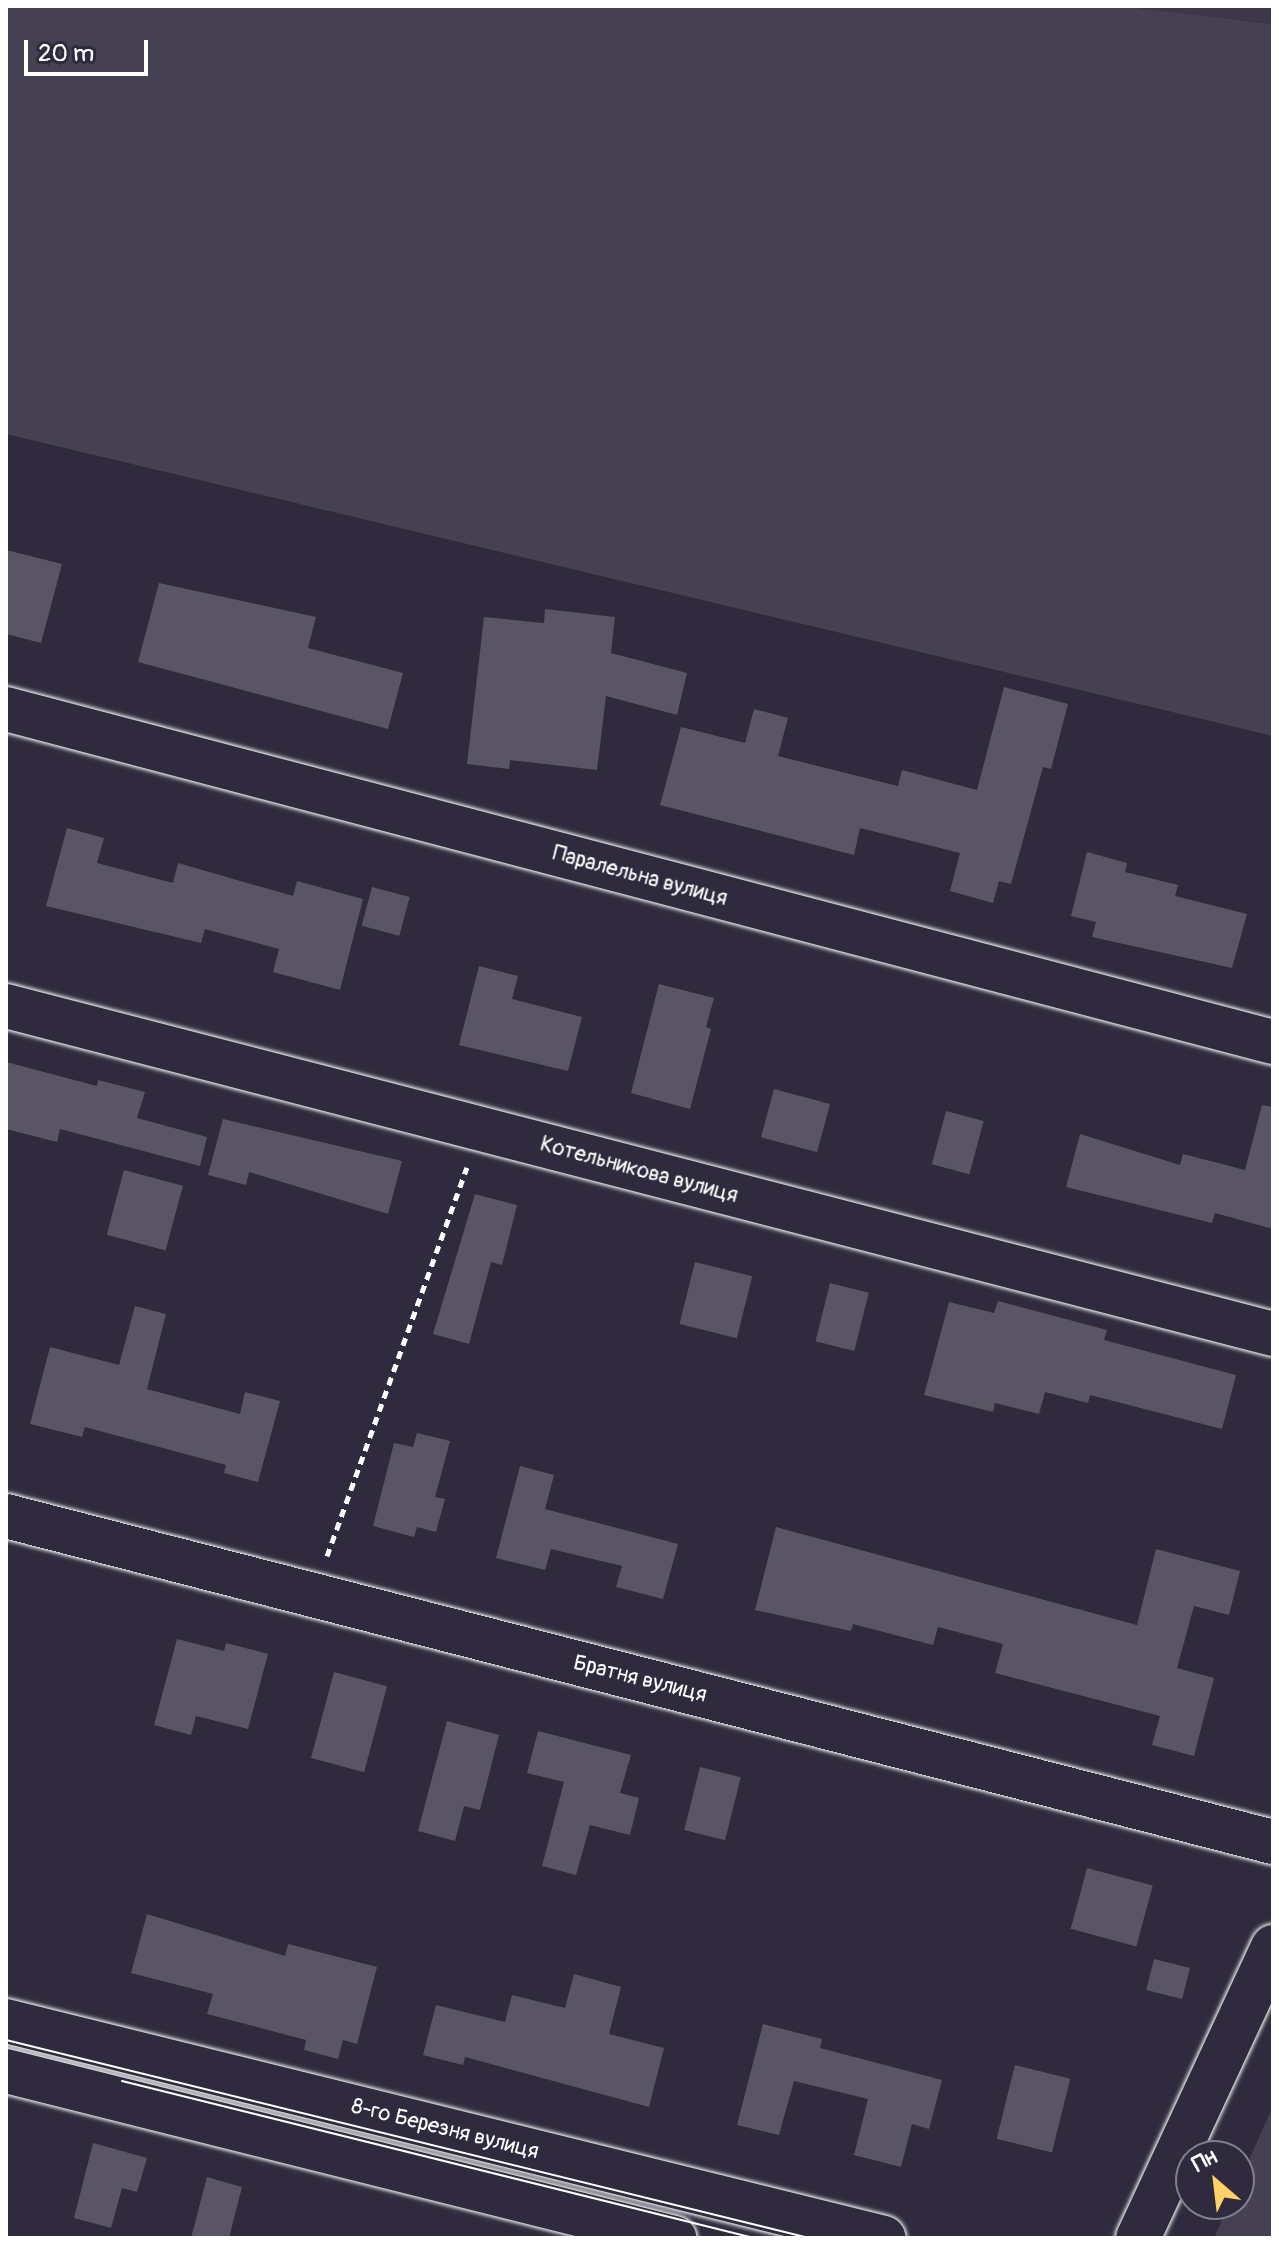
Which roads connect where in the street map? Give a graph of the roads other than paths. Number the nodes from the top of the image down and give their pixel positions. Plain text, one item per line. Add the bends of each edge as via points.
1 (6, 709) edge
2 (6, 1006) edge
3 (1273, 1042) edge
4 (1273, 1334) edge
5 (6, 1516) edge
6 (1273, 1842) edge
7 (1273, 1947) edge
8 (6, 2021) edge
9 (6, 2071) edge
10 (674, 2238) edge
11 (884, 2238) edge
12 (1138, 2238) edge

1 - 3 street, Паралельна вулиця
2 - 4 street, Котельникова вулиця
5 - 6 street, Братня вулиця
7 - 12 street
8 - 11 street, 8-го Березня вулиця
9 - 10 street

